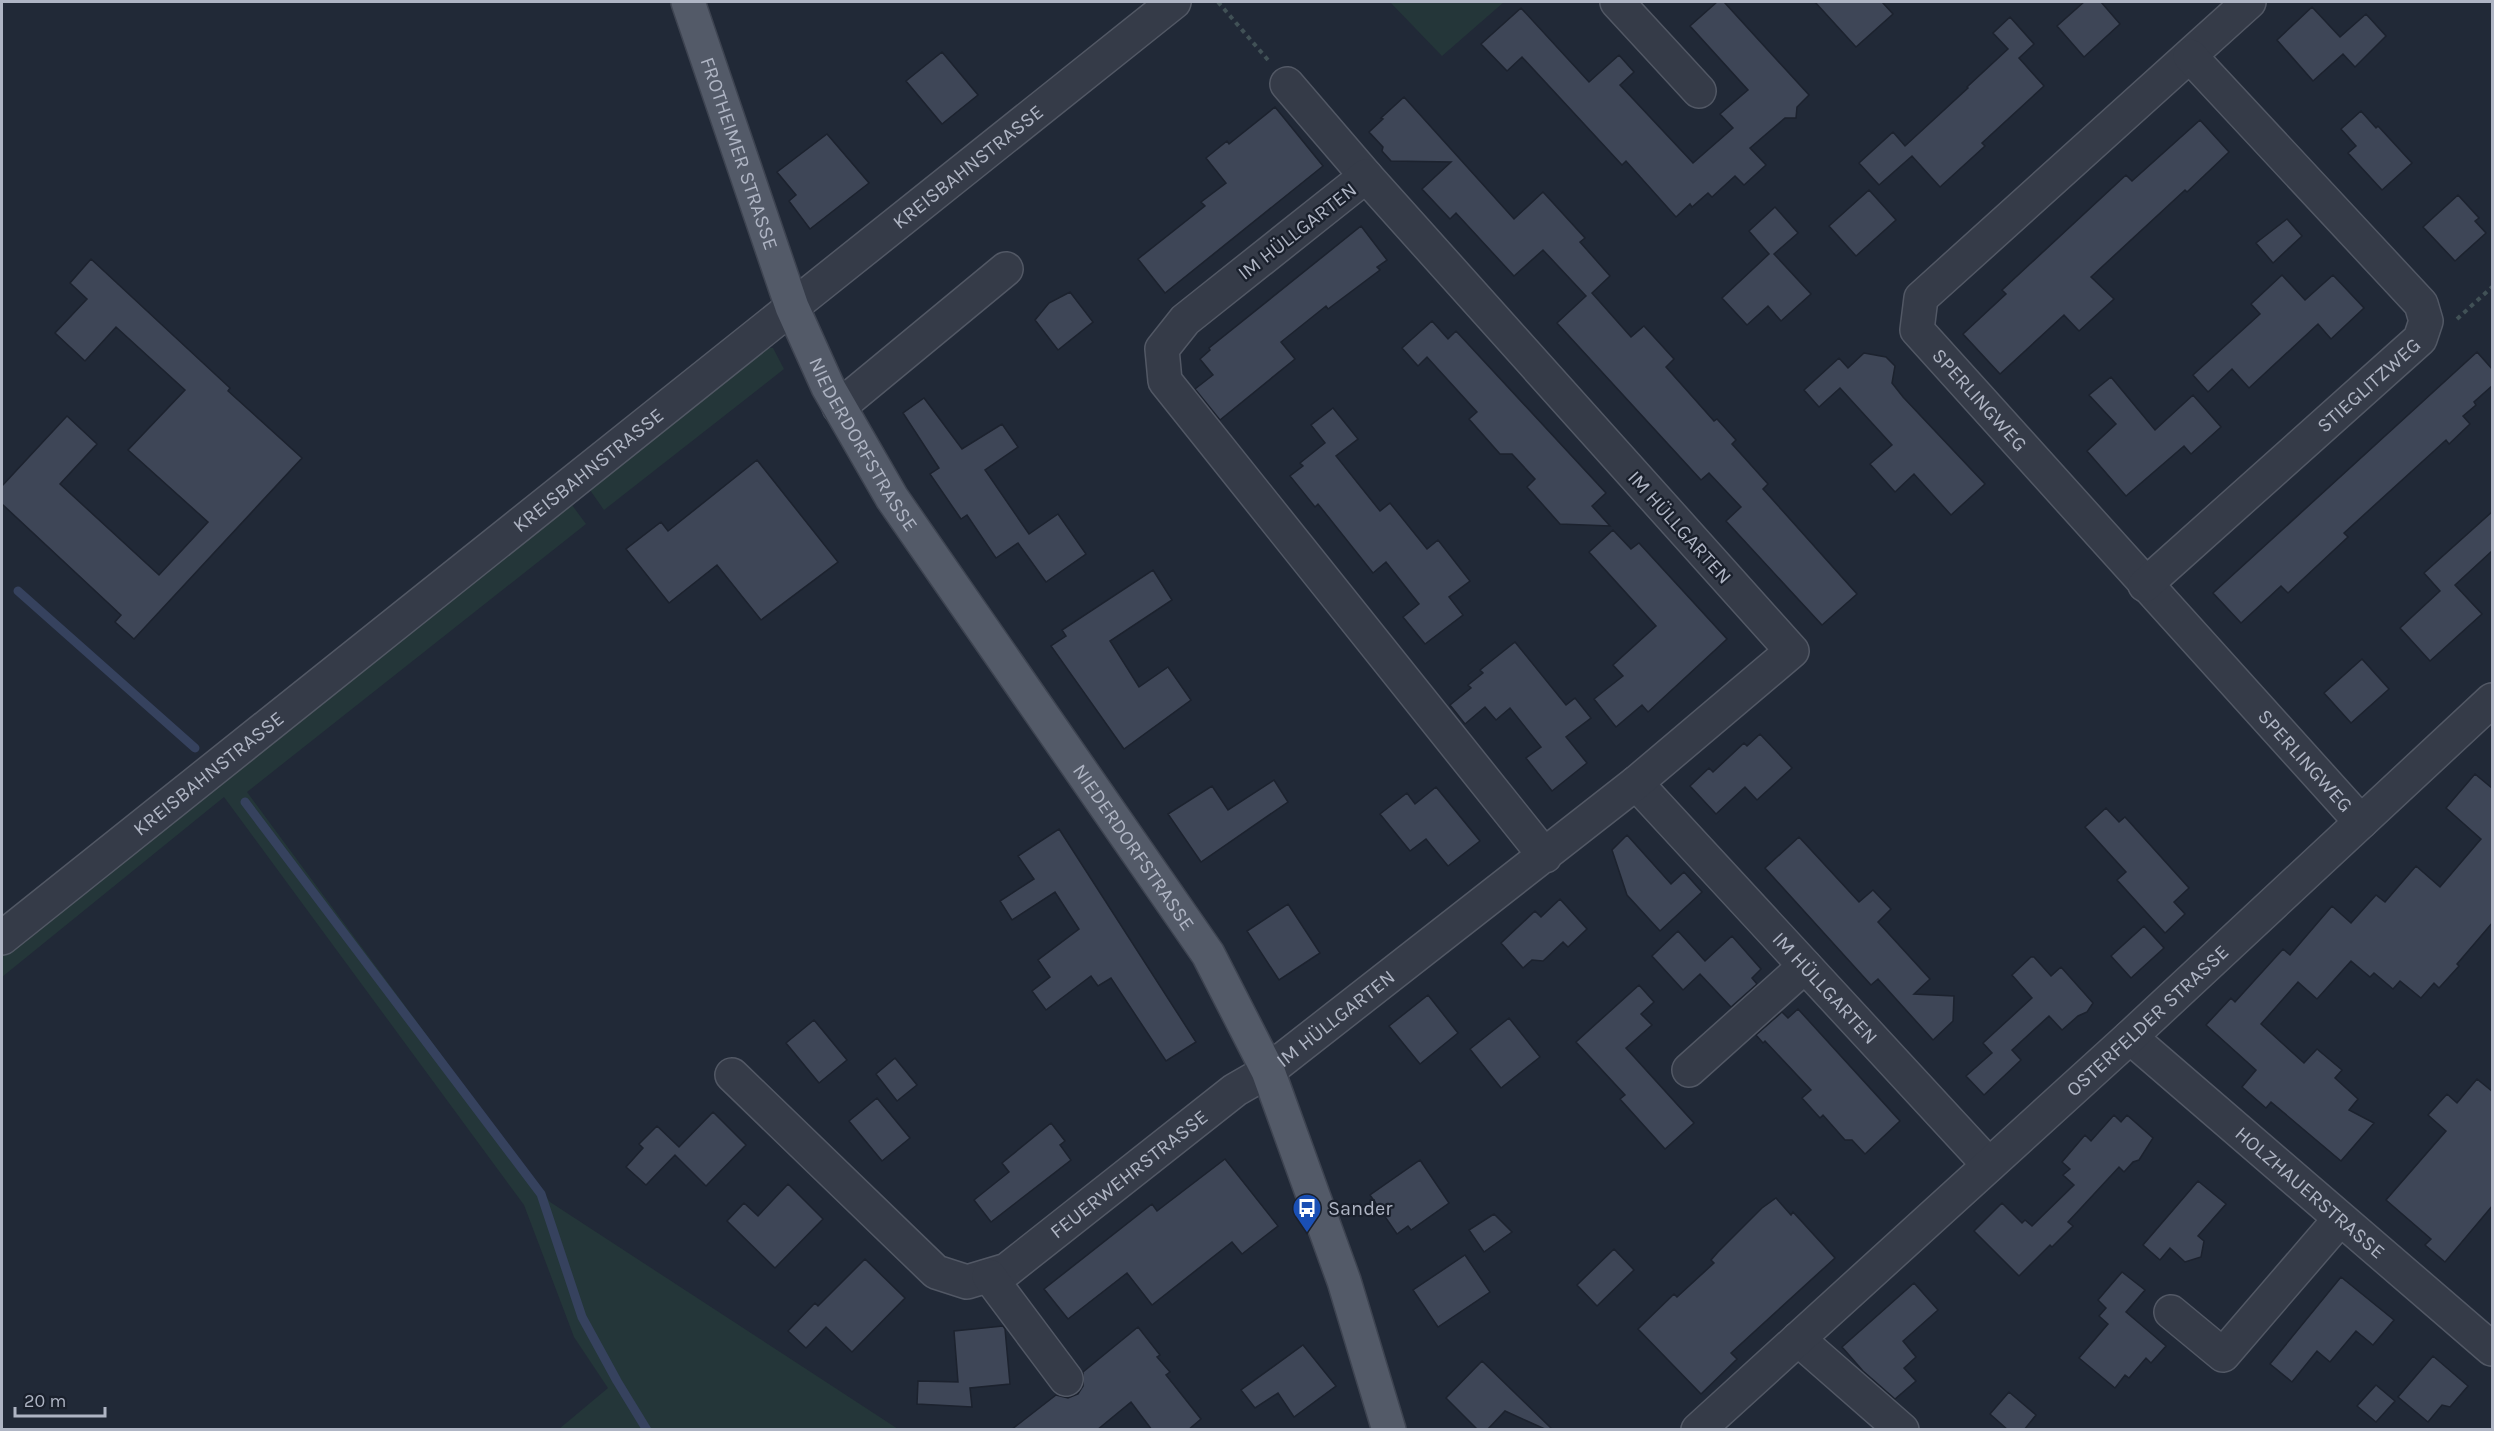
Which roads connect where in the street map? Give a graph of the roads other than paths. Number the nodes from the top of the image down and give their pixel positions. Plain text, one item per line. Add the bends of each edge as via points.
1 (688, 2) edge
2 (1174, 2) edge
3 (1617, 2) edge
4 (2249, 2) edge
5 (2190, 56) junction
6 (1287, 84) road end
7 (1699, 91) dead end
8 (1365, 176) junction
9 (1006, 269) dead end
10 (792, 307) junction
11 (839, 407) junction
12 (2145, 585) junction
13 (2493, 700) edge
14 (1636, 783) junction
15 (2361, 822) junction
16 (1545, 856) junction
17 (2, 938) edge
18 (1805, 966) junction
19 (2130, 1037) junction
20 (1689, 1070) dead end
21 (1268, 1071) junction
22 (732, 1075) dead end
23 (1989, 1165) junction
24 (2340, 1219) junction
25 (989, 1276) junction
26 (2171, 1312) dead end
27 (1798, 1339) junction
28 (2493, 1348) edge
29 (1066, 1379) dead end
30 (1389, 1430) edge
31 (1698, 1430) edge
32 (1902, 1430) edge

1 - 10 main road, FROTHEIMER STRASSE
2 - 10 street, KREISBAHNSTRASSE
3 - 7 street
4 - 5 street, SPERLINGWEG
5 - 12 street, SPERLINGWEG via 1921,298 1917,330
5 - 12 street, STIEGLITZWEG via 2421,304 2426,321 2420,339
6 - 8 street
8 - 14 street, IM HÜLLGARTEN via 1792,651
8 - 16 street, IM HÜLLGARTEN via 1185,320 1162,349 1165,381
9 - 11 street
10 - 11 main road, NIEDERDORFSTRASSE
10 - 17 street, KREISBAHNSTRASSE
11 - 21 main road, NIEDERDORFSTRASSE via 892,498 1208,954
12 - 15 street, SPERLINGWEG
13 - 15 street, OSTERFELDER STRASSE
14 - 16 street, IM HÜLLGARTEN
14 - 18 street, IM HÜLLGARTEN
15 - 19 street, OSTERFELDER STRASSE
16 - 21 street, IM HÜLLGARTEN
18 - 20 street
18 - 23 street, IM HÜLLGARTEN
19 - 23 street, OSTERFELDER STRASSE
19 - 24 street, HOLZHAUERSTRASSE
21 - 25 street, FEUERWEHRSTRASSE via 1234,1090 1007,1270
21 - 30 main road, NIEDERDORFSTRASSE via 1344,1281
22 - 25 street, FEUERWEHRSTRASSE via 936,1272 967,1282
23 - 27 street, OSTERFELDER STRASSE
24 - 26 street via 2223,1355
24 - 28 street, HOLZHAUERSTRASSE
25 - 29 street
27 - 31 street, OSTERFELDER STRASSE
27 - 32 street

